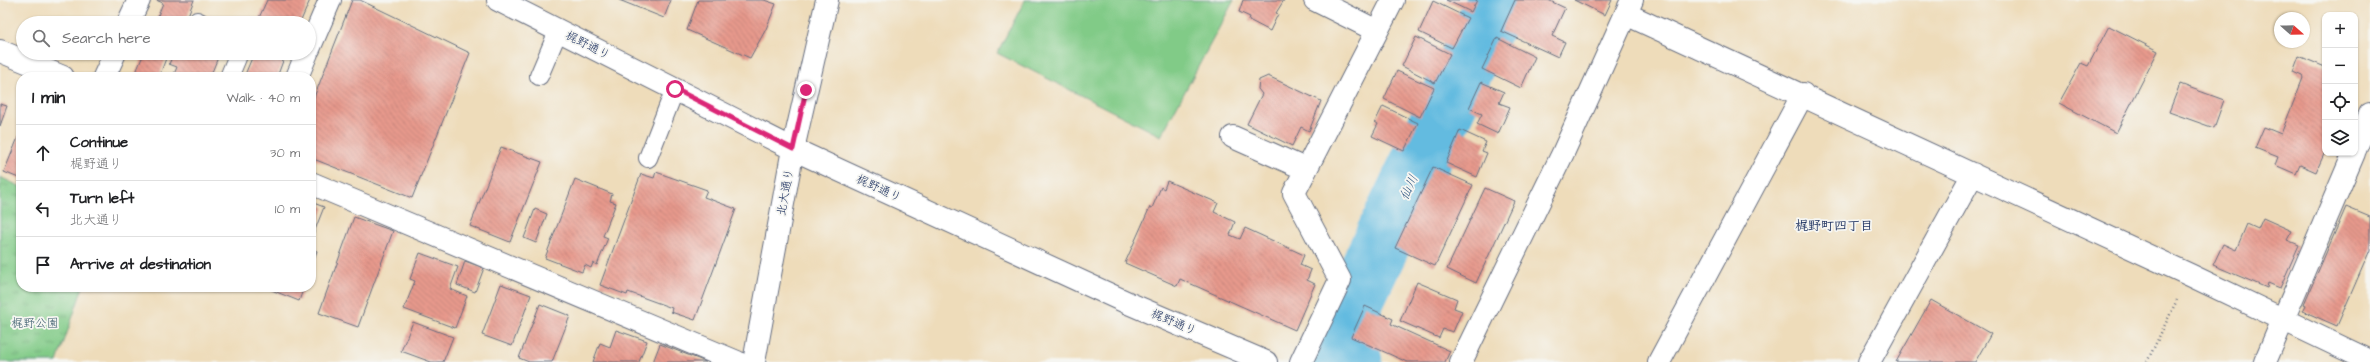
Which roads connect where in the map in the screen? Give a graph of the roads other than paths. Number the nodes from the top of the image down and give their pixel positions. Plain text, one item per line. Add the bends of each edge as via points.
1 (138, 0) edge
2 (330, 0) edge
3 (498, 0) edge
4 (827, 0) edge
5 (1315, 0) edge
6 (1393, 0) edge
7 (1629, 7) edge
8 (131, 16) edge
9 (559, 30) junction
10 (1377, 31) junction
11 (316, 33) edge
12 (0, 51) edge
13 (16, 58) edge
14 (22, 60) edge
15 (112, 60) edge
16 (236, 60) edge
17 (304, 60) edge
18 (51, 72) edge
19 (106, 72) edge
20 (231, 72) edge
21 (299, 72) edge
22 (539, 76) dead end
23 (675, 89) junction
24 (1803, 94) junction
25 (2370, 114) edge
26 (1233, 137) dead end
27 (2358, 143) edge
28 (793, 149) junction
29 (2353, 156) edge
30 (648, 158) dead end
31 (1304, 169) junction
32 (1973, 174) junction
33 (316, 185) edge
34 (2283, 318) junction
35 (2370, 361) edge
36 (737, 362) edge
37 (754, 362) edge
38 (1266, 362) edge
39 (1301, 362) edge
40 (1461, 362) edge
41 (1659, 362) edge
42 (1869, 362) edge
43 (2265, 362) edge

1 - 8 street
2 - 11 street
3 - 9 street, 梶野通り
4 - 28 street, 北大通り
5 - 10 street
6 - 10 street
7 - 24 street
7 - 40 street
9 - 22 lane
9 - 23 street, 梶野通り
10 - 31 street
12 - 13 street
14 - 18 street
15 - 19 street
16 - 20 lane
17 - 21 street
23 - 28 street, 梶野通り
23 - 30 lane
24 - 32 street
24 - 41 street
25 - 27 street
26 - 31 street
28 - 37 street, 北大通り
28 - 38 street, 梶野通り via 1128,303
29 - 34 street
31 - 39 street via 1294,193 1340,280
32 - 34 street
32 - 42 street
33 - 36 street
34 - 35 street
34 - 43 street

